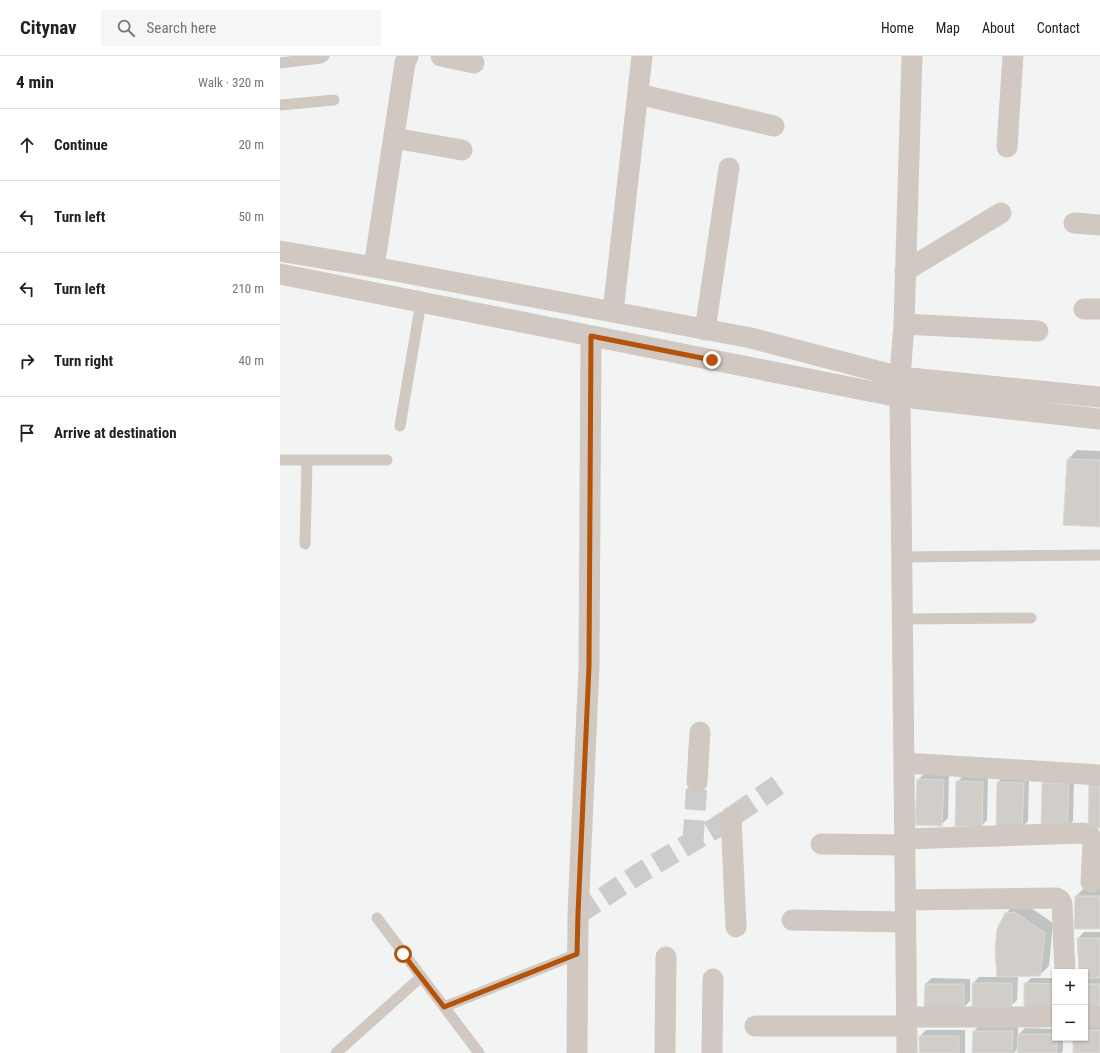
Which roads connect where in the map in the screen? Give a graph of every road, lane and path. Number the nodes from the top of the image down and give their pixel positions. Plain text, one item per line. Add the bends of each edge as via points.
1 (324, 56) edge
2 (408, 56) edge
3 (441, 56) edge
4 (642, 56) edge
5 (912, 56) edge
6 (1012, 56) edge
7 (280, 63) edge
8 (474, 63) dead end
9 (638, 94) junction
10 (334, 100) dead end
11 (280, 105) edge
12 (774, 126) dead end
13 (394, 138) junction
14 (1007, 147) dead end
15 (462, 150) dead end
16 (728, 168) dead end
17 (1001, 212) dead end
18 (1074, 223) dead end
19 (1100, 225) edge
20 (280, 251) edge
21 (374, 267) junction
22 (906, 271) junction
23 (280, 274) edge
24 (421, 302) junction
25 (613, 312) junction
26 (904, 324) junction
27 (705, 330) junction
28 (1038, 331) dead end
29 (591, 336) junction
30 (900, 387) junction
31 (1100, 397) edge
32 (1100, 419) edge
33 (400, 426) dead end
34 (280, 460) edge
35 (308, 460) junction
36 (387, 460) dead end
37 (305, 544) dead end
38 (1100, 555) edge
39 (902, 557) junction
40 (1031, 618) dead end
41 (903, 619) junction
42 (700, 732) dead end
43 (904, 763) junction
44 (1100, 774) edge
45 (697, 782) tunnel mouth
46 (731, 817) dead end
47 (904, 842) junction
48 (821, 844) dead end
49 (1091, 882) dead end
50 (905, 900) junction
51 (377, 918) dead end
52 (792, 920) dead end
53 (905, 922) junction
54 (736, 927) dead end
55 (577, 954) junction
56 (666, 957) dead end
57 (1065, 969) edge
58 (421, 977) junction
59 (713, 979) dead end
60 (444, 1007) junction
61 (1052, 1017) edge
62 (1088, 1017) edge
63 (1100, 1017) edge
64 (906, 1022) junction
65 (755, 1026) dead end
66 (336, 1053) edge
67 (479, 1053) edge
68 (577, 1053) edge
69 (665, 1053) edge
70 (712, 1053) edge
71 (907, 1053) edge

1 - 7 lane
2 - 13 street
3 - 8 street
4 - 9 street
5 - 22 street
6 - 14 street
9 - 12 street
9 - 25 street
10 - 11 lane
13 - 15 street
13 - 21 street
16 - 27 street
17 - 22 street
18 - 19 street
20 - 21 street
21 - 25 street
22 - 26 street
23 - 24 street
24 - 29 street
24 - 33 lane
25 - 27 street
26 - 28 street
26 - 30 street
27 - 30 street via 763,341
29 - 30 street
29 - 55 street via 589,666
30 - 31 street
30 - 32 street
30 - 39 street
34 - 35 lane
35 - 36 lane
35 - 37 lane
38 - 39 lane
39 - 41 street
40 - 41 lane
41 - 43 street
42 - 45 street
43 - 44 street
43 - 47 street
46 - 54 street
47 - 48 street
47 - 49 street via 1083,833 1090,836 1093,842
47 - 50 street
50 - 53 street
50 - 57 street via 1056,898 1062,904
51 - 58 lane
52 - 53 street
53 - 64 street
55 - 60 lane
55 - 68 street
56 - 69 street
58 - 60 lane
58 - 66 lane
59 - 70 street
60 - 67 lane
61 - 64 street
62 - 63 street
64 - 65 street
64 - 71 street

